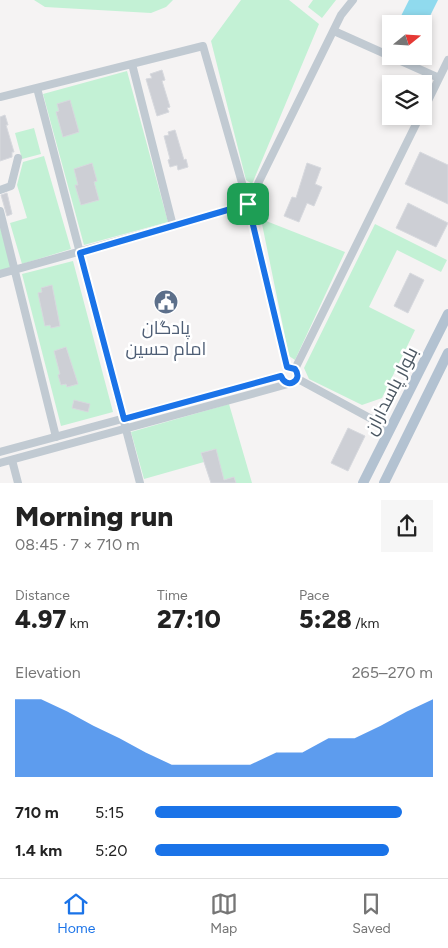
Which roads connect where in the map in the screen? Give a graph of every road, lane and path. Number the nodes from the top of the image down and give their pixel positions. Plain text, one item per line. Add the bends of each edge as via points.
1 (353, 0) edge
2 (334, 30) junction
3 (448, 60) edge
4 (132, 64) junction
5 (439, 78) junction
6 (37, 88) junction
7 (432, 92) edge
8 (0, 97) edge
9 (415, 125) edge
10 (18, 158) dead end
11 (0, 190) edge
12 (248, 204) junction
13 (0, 211) edge
14 (173, 226) junction
15 (80, 253) junction
16 (15, 270) junction
17 (0, 274) edge
18 (448, 314) edge
19 (448, 353) edge
20 (291, 368) junction
21 (281, 376) junction
22 (298, 379) junction
23 (288, 384) junction
24 (124, 419) junction
25 (126, 428) junction
26 (390, 429) junction
27 (56, 437) junction
28 (0, 452) edge
29 (12, 460) junction
30 (0, 463) edge
31 (387, 481) edge
32 (18, 483) edge
33 (140, 483) edge
34 (363, 483) edge

1 - 2 lane
2 - 5 lane
2 - 12 lane
3 - 5 lane
4 - 6 lane
4 - 12 lane via 203,46
4 - 14 lane
5 - 7 lane
6 - 8 lane
6 - 15 lane
9 - 20 lane
10 - 11 lane via 11,186
12 - 14 lane
12 - 20 lane
13 - 16 lane
14 - 15 lane
15 - 16 lane
15 - 24 lane
16 - 17 lane
16 - 27 lane
18 - 26 main road, بلوار پاسداران
19 - 31 main road, بلوار پاسداران
20 - 21 lane via 283,370
20 - 22 lane via 298,373
21 - 23 lane
21 - 24 lane
22 - 23 lane
22 - 26 lane
23 - 25 lane
24 - 25 lane
24 - 27 lane
25 - 29 lane
25 - 33 lane
26 - 34 main road, بلوار پاسداران
27 - 28 lane
29 - 30 lane
29 - 32 lane

